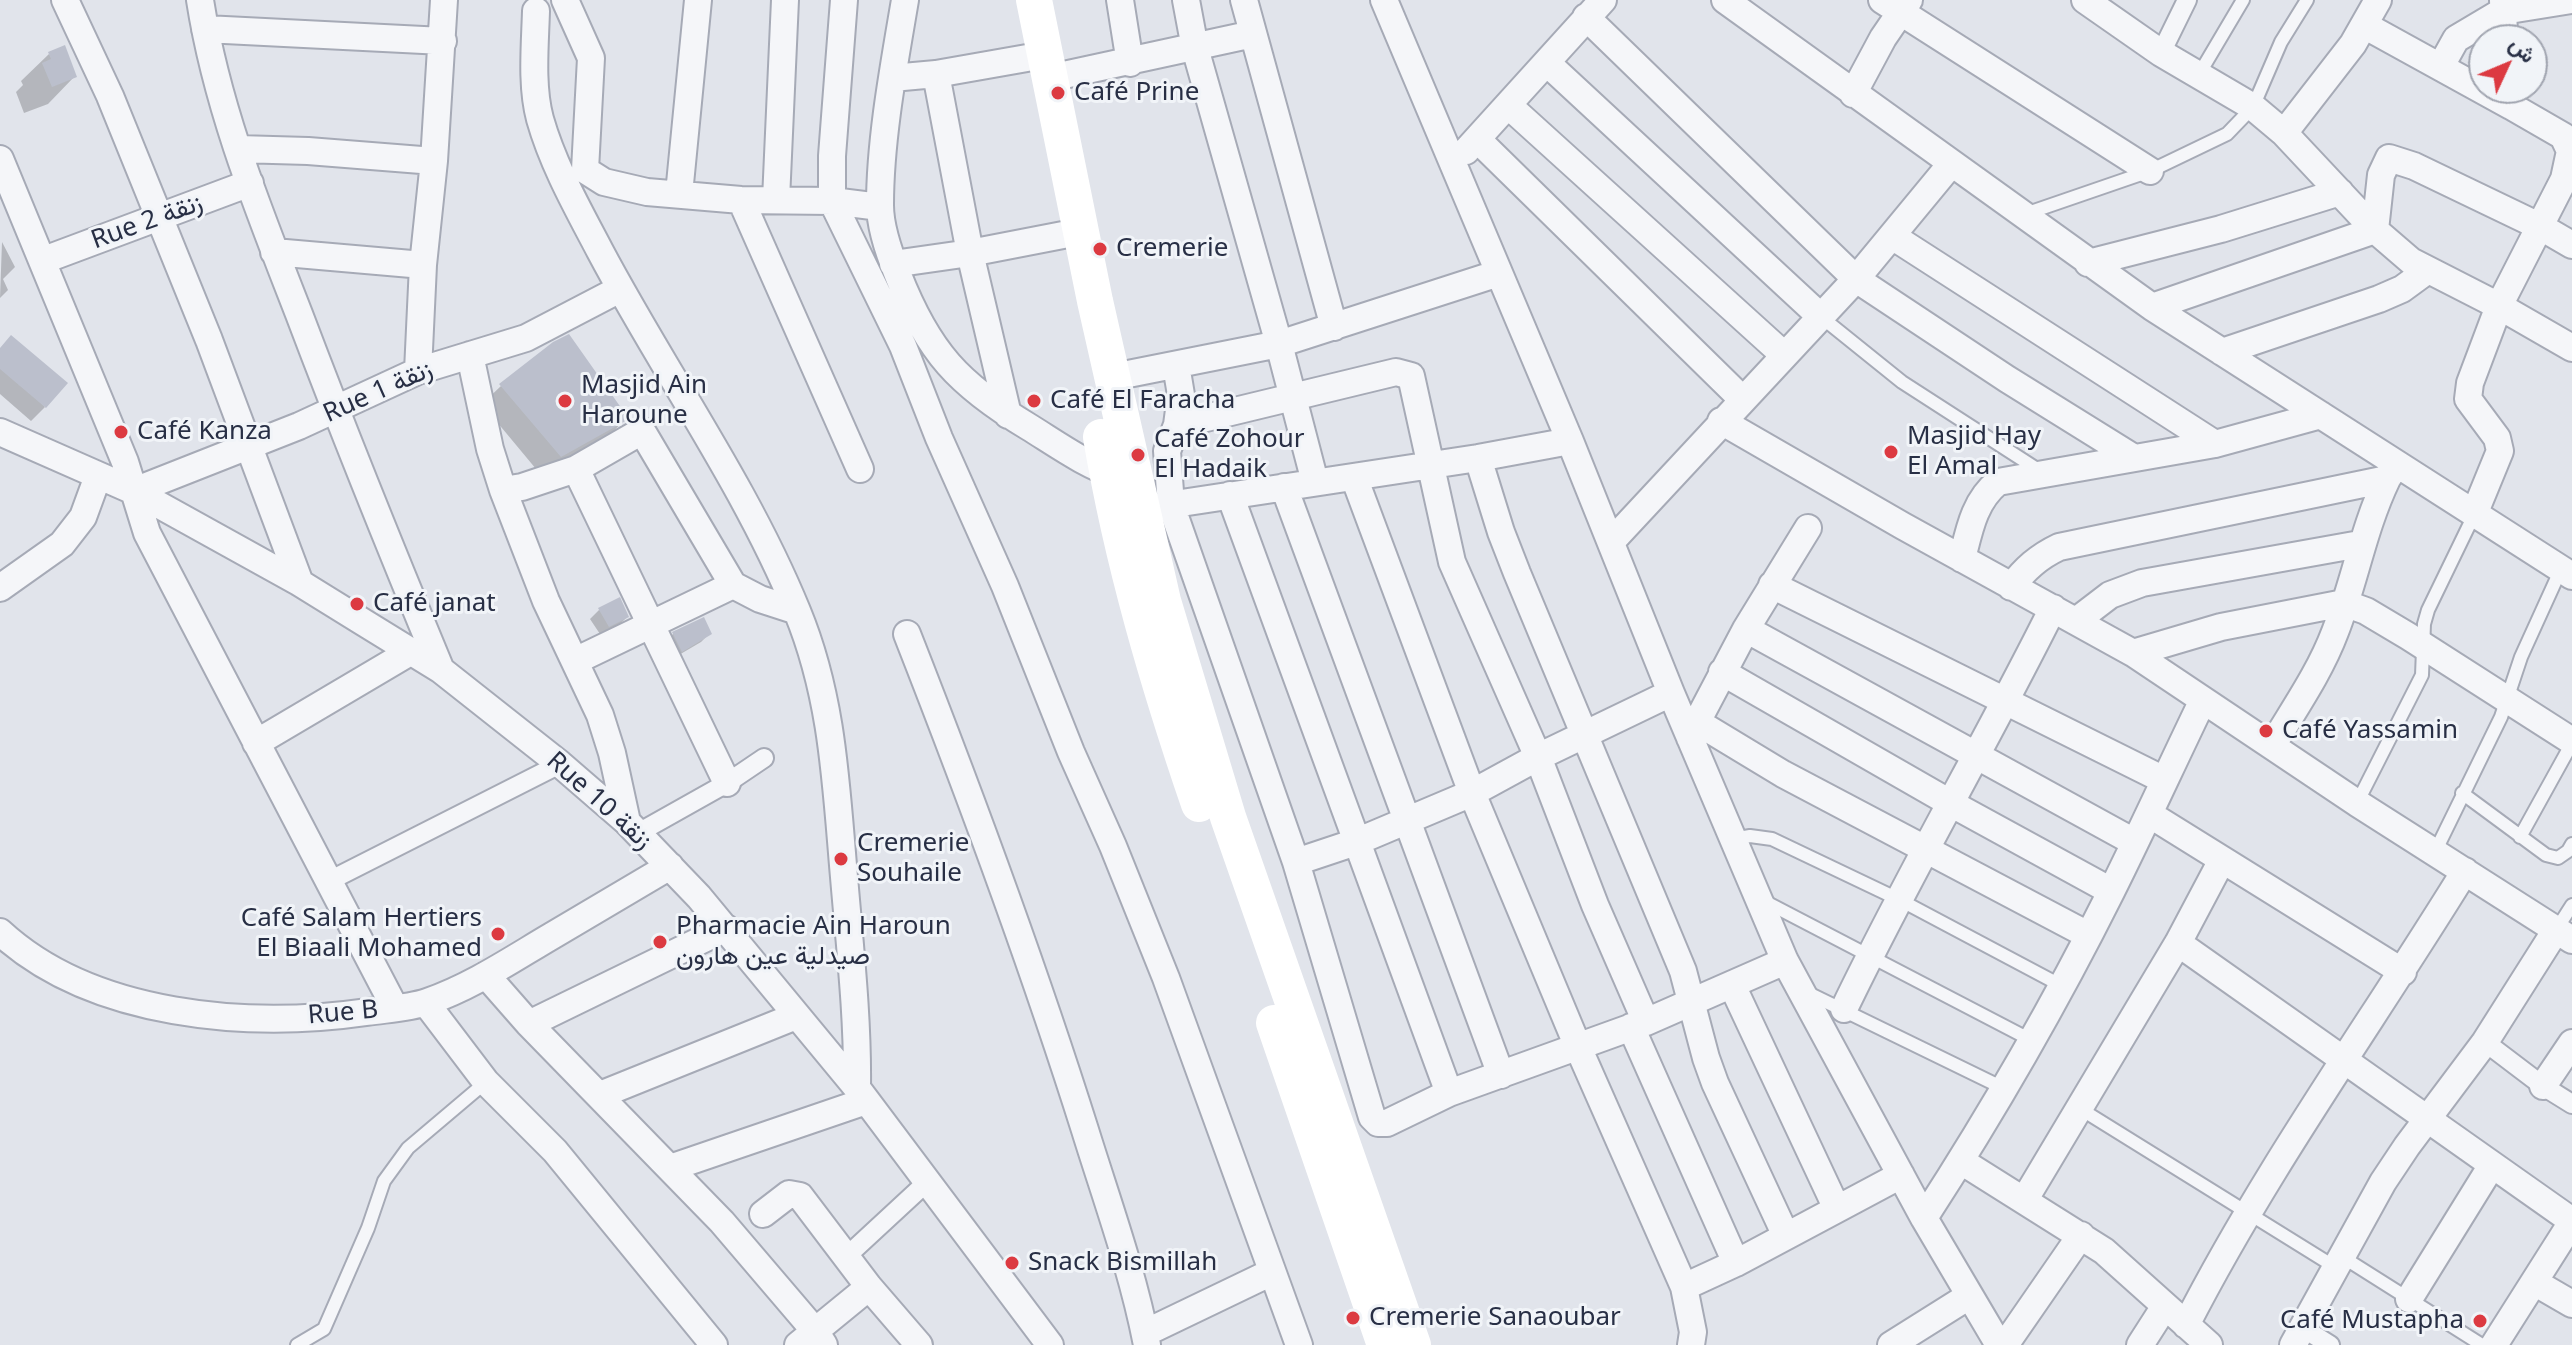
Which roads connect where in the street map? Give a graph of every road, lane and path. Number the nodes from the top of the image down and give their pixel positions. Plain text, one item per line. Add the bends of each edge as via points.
1 (65, 0) edge
2 (84, 0) edge
3 (200, 0) edge
4 (444, 0) edge
5 (565, 0) edge
6 (698, 0) edge
7 (785, 0) edge
8 (844, 0) edge
9 (905, 0) edge
10 (1014, 0) edge
11 (1034, 0) edge
12 (1120, 0) edge
13 (1186, 0) edge
14 (1244, 0) edge
15 (1384, 0) edge
16 (1725, 0) edge
17 (2187, 0) edge
18 (2243, 0) edge
19 (2307, 0) edge
20 (2378, 0) edge
21 (2571, 0) edge
22 (1897, 4) edge
23 (2099, 4) edge
24 (544, 5) edge
25 (2503, 5) edge
26 (1595, 8) edge
27 (2364, 25) junction
28 (205, 29) junction
29 (82, 31) junction
30 (1253, 34) junction
31 (443, 41) junction
32 (1195, 48) junction
33 (2161, 53) junction
34 (1130, 63) junction
35 (1547, 63) junction
36 (2441, 66) junction
37 (1039, 68) junction
38 (936, 74) junction
39 (2198, 76) junction
40 (892, 78) junction
41 (2468, 78) edge
42 (1853, 94) junction
43 (2519, 104) edge
44 (1509, 106) junction
45 (2253, 107) junction
46 (2284, 133) junction
47 (1478, 140) junction
48 (238, 149) junction
49 (0, 159) edge
50 (434, 161) junction
51 (1452, 163) junction
52 (1951, 164) junction
53 (2150, 171) junction
54 (250, 183) junction
55 (2340, 192) junction
56 (679, 194) junction
57 (741, 200) junction
58 (776, 200) junction
59 (832, 201) junction
60 (880, 207) junction
61 (2022, 215) junction
62 (159, 218) junction
63 (2541, 227) junction
64 (2375, 230) junction
65 (1063, 235) junction
66 (1892, 236) junction
67 (2572, 245) edge
68 (274, 252) junction
69 (970, 253) junction
70 (44, 260) junction
71 (2088, 263) junction
72 (893, 264) junction
73 (423, 265) junction
74 (2428, 270) junction
75 (1499, 273) junction
76 (1856, 279) junction
77 (620, 289) junction
78 (2499, 306) junction
79 (2152, 307) junction
80 (1820, 316) junction
81 (1334, 327) junction
82 (1279, 344) junction
83 (2572, 348) edge
84 (2222, 352) junction
85 (470, 355) junction
86 (1784, 355) junction
87 (1176, 365) junction
88 (418, 371) junction
89 (1113, 377) junction
90 (1292, 397) junction
91 (1742, 399) junction
92 (335, 411) junction
93 (1008, 415) junction
94 (2321, 415) junction
95 (1721, 421) junction
96 (1177, 425) junction
97 (0, 432) edge
98 (1570, 441) junction
99 (2215, 444) junction
100 (250, 446) junction
101 (1478, 458) junction
102 (2134, 458) junction
103 (1432, 464) junction
104 (576, 469) junction
105 (860, 469) dead end
106 (2392, 472) junction
107 (2043, 473) junction
108 (98, 476) junction
109 (1354, 477) junction
110 (1315, 482) junction
111 (1284, 487) junction
112 (503, 490) junction
113 (134, 491) junction
114 (1133, 495) junction
115 (1230, 495) junction
116 (2475, 512) junction
117 (1808, 528) dead end
118 (1611, 542) junction
119 (2360, 544) junction
120 (1962, 559) junction
121 (2566, 572) edge
122 (300, 583) junction
123 (733, 585) junction
124 (1772, 585) junction
125 (2011, 587) junction
126 (0, 588) edge
127 (2344, 603) junction
128 (797, 611) junction
129 (2064, 614) junction
130 (652, 625) junction
131 (1746, 629) junction
132 (907, 634) dead end
133 (2425, 646) junction
134 (410, 652) junction
135 (2133, 653) junction
136 (575, 661) junction
137 (441, 670) junction
138 (1722, 672) junction
139 (1671, 693) junction
140 (2508, 698) junction
141 (2203, 700) junction
142 (2007, 702) junction
143 (1693, 730) junction
144 (1586, 735) junction
145 (2572, 742) edge
146 (256, 743) junction
147 (2272, 746) junction
148 (1538, 757) junction
149 (1977, 757) junction
150 (764, 758) dead end
151 (560, 764) junction
152 (2164, 780) junction
153 (727, 783) junction
154 (1472, 793) junction
155 (2462, 793) junction
156 (2357, 803) junction
157 (1952, 804) junction
158 (2149, 814) junction
159 (1406, 822) junction
160 (632, 827) junction
161 (2520, 837) junction
162 (1732, 839) junction
163 (1356, 842) junction
164 (2134, 842) junction
165 (2572, 844) edge
166 (1926, 850) junction
167 (2435, 852) junction
168 (2222, 860) junction
169 (1296, 862) junction
170 (670, 866) junction
171 (2465, 871) junction
172 (329, 881) junction
173 (2111, 891) junction
174 (1758, 898) junction
175 (1900, 900) junction
176 (2572, 905) edge
177 (726, 928) junction
178 (0, 932) edge
179 (2088, 935) junction
180 (2564, 935) edge
181 (2178, 943) junction
182 (1869, 956) junction
183 (1785, 961) junction
184 (2403, 972) junction
185 (486, 975) junction
186 (1732, 985) junction
187 (2062, 986) junction
188 (1801, 990) junction
189 (426, 1003) junction
190 (1693, 1003) junction
191 (395, 1008) junction
192 (1844, 1009) junction
193 (796, 1016) junction
194 (529, 1024) junction
195 (1638, 1024) junction
196 (2031, 1040) junction
197 (2485, 1042) junction
198 (2572, 1043) edge
199 (1578, 1047) junction
200 (2344, 1060) junction
201 (1501, 1075) junction
202 (486, 1082) junction
203 (2543, 1086) junction
204 (2003, 1088) junction
205 (1449, 1093) junction
206 (862, 1094) junction
207 (600, 1095) junction
208 (2572, 1104) edge
209 (2079, 1108) junction
210 (2428, 1119) junction
211 (1961, 1161) junction
212 (2492, 1165) junction
213 (670, 1168) junction
214 (1901, 1175) junction
215 (927, 1182) junction
216 (2025, 1199) junction
217 (1837, 1209) junction
218 (763, 1214) dead end
219 (2249, 1214) junction
220 (1924, 1218) junction
221 (2572, 1222) edge
222 (2081, 1235) junction
223 (1786, 1236) junction
224 (847, 1256) junction
225 (2338, 1262) junction
226 (1736, 1263) junction
227 (1272, 1272) junction
228 (2534, 1282) junction
229 (869, 1287) junction
230 (1684, 1287) junction
231 (1969, 1296) junction
232 (2409, 1299) junction
233 (2572, 1304) edge
234 (2165, 1306) junction
235 (2186, 1325) junction
236 (324, 1329) junction
237 (2298, 1336) edge
238 (1146, 1339) edge
239 (813, 1340) edge
240 (297, 1345) edge
241 (321, 1345) edge
242 (714, 1345) edge
243 (919, 1345) edge
244 (1050, 1345) edge
245 (1299, 1345) edge
246 (1385, 1345) edge
247 (1413, 1345) edge
248 (1691, 1345) edge
249 (1891, 1345) edge
250 (2002, 1345) edge
251 (2140, 1345) edge
252 (2209, 1345) edge
253 (2330, 1345) edge
254 (2482, 1345) edge
255 (2494, 1345) edge

1 - 29 street
2 - 29 street
3 - 28 street
4 - 31 street
5 - 56 street via 591,58 585,170 604,182
6 - 56 street
7 - 58 street
8 - 59 street
9 - 40 street
10 - 37 main road
11 - 37 main road
12 - 34 street
13 - 32 street
14 - 30 street
15 - 51 street
16 - 42 street
17 - 33 street
18 - 39 lane
19 - 45 lane via 2281,42
20 - 27 street
21 - 25 street
22 - 42 street
22 - 53 street
23 - 33 street
24 - 77 street via 535,46 539,117
25 - 36 street via 2456,39
26 - 35 street
26 - 76 street
27 - 36 street
27 - 46 street
28 - 31 street
28 - 48 street
29 - 62 street
30 - 32 street
30 - 81 street
31 - 50 street
32 - 34 street
32 - 82 street
33 - 39 street
34 - 37 street
35 - 44 street
35 - 80 street
36 - 41 street
37 - 38 street
37 - 65 main road
37 - 89 main road
38 - 40 street
38 - 69 street
39 - 45 street
40 - 60 street
42 - 52 street
43 - 63 street via 2563,136 2570,151 2564,179
44 - 47 street
44 - 86 street
45 - 46 street
45 - 53 lane via 2227,134
46 - 55 street
47 - 51 street
47 - 91 street
48 - 50 street
48 - 54 street
49 - 70 street
50 - 73 street
51 - 75 street
52 - 61 street
52 - 66 street
53 - 61 lane
54 - 62 street, Rue 2 زنقة
54 - 68 street
55 - 64 street
55 - 71 street
56 - 57 street
57 - 58 street
57 - 105 street
58 - 59 street
59 - 60 street
59 - 227 street via 903,346 1113,846
60 - 72 street
61 - 71 street
62 - 70 street, Rue 2 زنقة
62 - 100 street
63 - 64 street via 2389,158 2381,175
63 - 67 street
63 - 78 street
64 - 74 street
64 - 79 street
65 - 69 street
65 - 114 main road
66 - 76 street
66 - 99 street
68 - 73 street
68 - 92 street
69 - 72 street
69 - 93 street
70 - 113 street
71 - 79 street
72 - 93 street via 942,359
73 - 88 street
74 - 78 street
74 - 84 street via 2379,299
75 - 81 street
75 - 98 street
76 - 80 street
76 - 102 street
77 - 85 street, Rue 1 زنقة via 526,338
77 - 128 street via 755,520
78 - 83 street
78 - 116 street via 2468,394 2500,451
79 - 84 street
80 - 86 street
80 - 107 lane via 1902,382
81 - 82 street
82 - 87 street
82 - 90 street
84 - 94 street
85 - 88 street, Rue 1 زنقة
85 - 112 street
86 - 91 street
87 - 89 street
87 - 96 street via 1181,395
88 - 92 street, Rue 1 زنقة
89 - 114 main road
90 - 96 street
90 - 103 street via 1408,373
90 - 110 street
91 - 95 street
92 - 100 street, Rue 1 زنقة
92 - 137 street
93 - 114 street
94 - 99 street
94 - 106 street
95 - 118 street
95 - 120 street
96 - 114 street via 1167,451
97 - 108 street, Rue 10 زنقة
98 - 101 street
98 - 118 street
99 - 102 street
100 - 113 street, Rue 1 زنقة
100 - 122 street
101 - 103 street
101 - 144 street via 1506,546
102 - 107 street
103 - 109 street
103 - 148 street via 1452,562
104 - 112 street
104 - 123 street via 642,431
104 - 130 street
106 - 116 street
106 - 119 street
106 - 125 street via 2059,547 2027,567
107 - 120 street via 1998,482 1989,489
108 - 113 street, Rue 10 زنقة
108 - 126 street via 83,517 62,544
109 - 110 street
109 - 154 street
110 - 111 street
111 - 115 street
111 - 159 street
112 - 136 street
113 - 122 street, Rue 10 زنقة
113 - 146 street via 147,533
114 - 115 street
114 - 169 street
114 - 246 main road via 1139,612 1174,729
114 - 247 main road via 1228,817
115 - 163 street
116 - 121 street
116 - 133 lane via 2428,610
117 - 124 street
118 - 139 street
119 - 127 street
119 - 129 street via 2142,583
120 - 125 street
121 - 140 lane via 2521,657
122 - 134 street, Rue 10 زنقة
123 - 128 street
123 - 130 street
124 - 131 street
124 - 142 street
125 - 129 street
127 - 133 street
127 - 135 street via 2221,627
127 - 147 street via 2323,660
128 - 206 street via 831,729
129 - 135 street
129 - 142 street
130 - 136 street
130 - 153 street
131 - 138 street
131 - 149 street
132 - 238 street via 1060,1052
133 - 140 street
133 - 156 lane via 2422,675
134 - 137 street, Rue 10 زنقة
134 - 146 street
135 - 141 street
136 - 160 street via 600,715
137 - 151 street, Rue 10 زنقة
138 - 143 street
138 - 157 street
139 - 143 street
139 - 144 street
140 - 145 street
140 - 155 lane
141 - 147 street
141 - 152 street
142 - 149 street
142 - 152 street
143 - 162 street
143 - 166 street
144 - 148 street
144 - 190 street
145 - 161 lane
146 - 172 street
147 - 156 street
148 - 154 street
148 - 195 street
149 - 157 street
149 - 164 street
150 - 153 street
151 - 160 street, Rue 10 زنقة
151 - 172 street
152 - 158 street
153 - 160 street
154 - 159 street
154 - 199 street
155 - 161 lane
155 - 167 lane
156 - 167 street
157 - 166 street
157 - 173 street
158 - 164 street
158 - 168 street
159 - 163 street
159 - 201 street
160 - 170 street, Rue 10 زنقة
161 - 165 lane via 2555,858
162 - 174 street
162 - 175 lane via 1772,839
163 - 169 street
163 - 205 street
164 - 173 street
166 - 175 street
166 - 179 street
167 - 171 street
168 - 181 street
168 - 184 street
169 - 205 street via 1372,1117 1387,1123
170 - 177 street, Rue 10 زنقة
170 - 185 street, Rue B
171 - 180 street
171 - 184 street
172 - 191 street
173 - 179 street
174 - 182 lane
174 - 183 street
175 - 182 street
175 - 187 lane
176 - 180 lane
177 - 193 street, Rue 10 زنقة
177 - 194 street
178 - 191 street, Rue B via 76,982 147,1005 292,1018
179 - 187 street
180 - 197 street
181 - 200 street
181 - 209 street
182 - 192 street
182 - 196 lane
183 - 186 street
183 - 188 street
184 - 200 street
185 - 189 street, Rue B
185 - 194 street
186 - 190 street
186 - 217 street
187 - 196 street
188 - 192 lane
188 - 214 street
189 - 191 street, Rue B
189 - 202 street
190 - 195 street
190 - 223 street via 1715,1083
192 - 204 lane
193 - 206 street, Rue 10 زنقة
193 - 207 street
194 - 207 street
195 - 199 street
195 - 226 street
196 - 204 street
197 - 203 street
197 - 210 street
198 - 203 street
199 - 201 street
199 - 230 street
200 - 210 street
200 - 219 street
201 - 205 street
202 - 236 lane via 408,1148 384,1181
202 - 242 street via 555,1151
203 - 208 street
204 - 211 street
206 - 213 street
206 - 215 street, Rue 10 زنقة
207 - 213 street
209 - 216 street
209 - 219 lane
210 - 212 street
210 - 225 street via 2383,1182
211 - 216 street
211 - 220 street
212 - 221 street
212 - 232 street
213 - 239 street via 732,1233
214 - 217 street
214 - 220 street
215 - 224 street
215 - 244 street, Rue 10 زنقة
216 - 222 street
217 - 223 street
218 - 224 street via 789,1194 800,1196
219 - 225 lane
219 - 235 street
220 - 231 street
221 - 228 street
222 - 234 street
222 - 250 street
223 - 226 street
224 - 229 street
225 - 232 lane
225 - 237 street
226 - 230 street
227 - 238 street
227 - 245 street
228 - 233 street
228 - 255 street
229 - 239 street
229 - 243 street
230 - 248 street
231 - 249 street
231 - 250 street
232 - 254 lane
234 - 235 street
234 - 251 street
235 - 252 street
236 - 240 lane
236 - 241 lane
237 - 253 street

